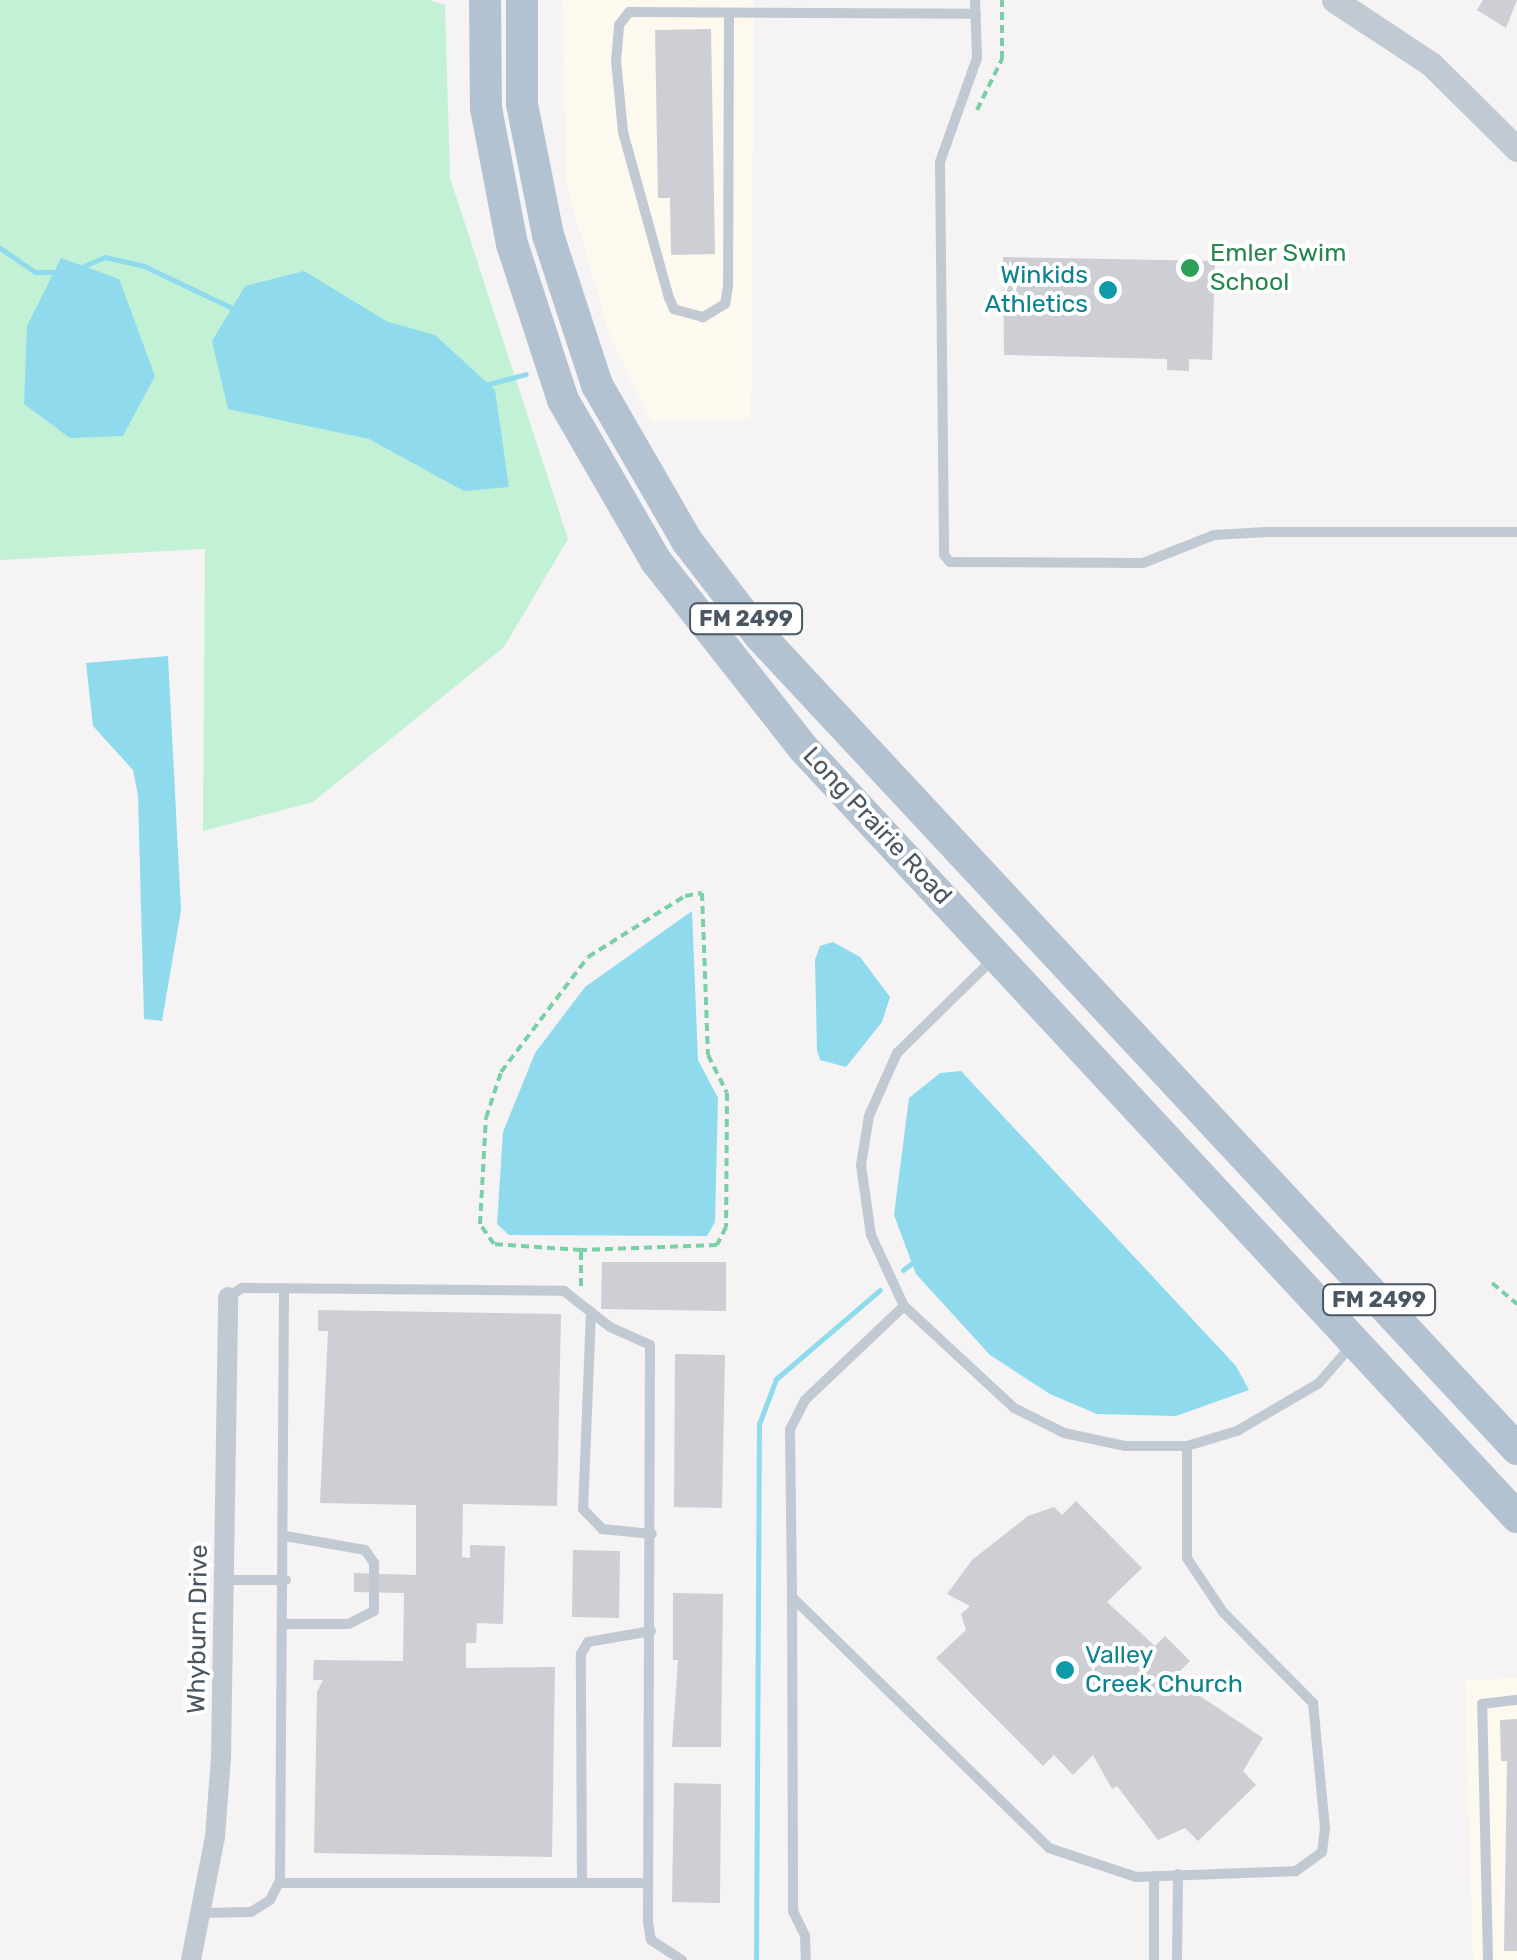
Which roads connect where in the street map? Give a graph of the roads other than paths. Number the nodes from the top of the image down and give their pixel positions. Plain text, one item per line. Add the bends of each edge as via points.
1 (486, 0) edge
2 (522, 0) edge
3 (975, 0) edge
4 (1334, 0) edge
5 (729, 14) junction
6 (976, 14) junction
7 (1517, 149) edge
8 (1517, 532) edge
9 (1032, 924) junction
10 (996, 956) junction
11 (284, 1288) junction
12 (228, 1297) joint
13 (904, 1306) junction
14 (586, 1308) junction
15 (1355, 1342) junction
16 (1186, 1446) junction
17 (1517, 1449) edge
18 (1517, 1517) edge
19 (652, 1534) junction
20 (285, 1536) junction
21 (224, 1580) junction
22 (286, 1580) junction
23 (792, 1597) junction
24 (286, 1624) junction
25 (651, 1631) junction
26 (1517, 1700) edge
27 (1178, 1874) junction
28 (1154, 1876) junction
29 (279, 1883) junction
30 (582, 1883) junction
31 (648, 1883) junction
32 (202, 1913) junction
33 (191, 1960) edge
34 (682, 1960) edge
35 (806, 1960) edge
36 (1154, 1960) edge
37 (1177, 1960) edge
38 (1488, 1960) edge

1 - 10 main road, Long Prairie Road / FM 2499 via 486,108 512,244 563,400 656,562 732,660 804,749
2 - 9 main road, Long Prairie Road / FM 2499 via 522,104 548,235 596,385 687,541 760,636
3 - 6 lane
4 - 7 street via 1431,64
5 - 5 lane via 640,8 619,26 623,132 669,298 674,309 702,318 724,304 728,286
5 - 6 lane
6 - 8 lane via 977,58 940,162 944,555 950,562 1142,563 1214,535 1266,532
9 - 10 main road
9 - 17 main road, Long Prairie Road / FM 2499
10 - 13 lane via 897,1053 869,1116 861,1165 870,1235
10 - 15 main road, Long Prairie Road / FM 2499
11 - 12 lane via 242,1288
11 - 14 lane via 564,1291
11 - 20 lane
12 - 21 street, Whyburn Drive
13 - 16 lane via 1014,1408 1064,1434 1125,1446
13 - 23 lane via 805,1400 790,1430
14 - 19 lane via 650,1346
14 - 19 lane via 584,1510 602,1529
15 - 16 lane via 1319,1383 1237,1431
15 - 18 main road, Long Prairie Road / FM 2499
16 - 27 lane via 1187,1558 1223,1612 1313,1703 1324,1828 1322,1852 1296,1871
19 - 25 lane
20 - 22 lane
20 - 24 lane via 365,1550 374,1563 374,1611 349,1624
21 - 22 lane
21 - 32 street, Whyburn Drive via 221,1757
22 - 24 lane
23 - 28 lane via 1049,1848 1110,1874
23 - 35 lane via 793,1911 806,1936
24 - 29 lane
25 - 30 lane via 588,1642 582,1654
25 - 31 lane
26 - 38 lane via 1482,1704
27 - 28 lane
27 - 37 lane
28 - 36 lane
29 - 30 lane
29 - 32 lane via 270,1900 251,1912
30 - 31 lane
31 - 34 lane via 651,1940
32 - 33 street, Whyburn Drive

